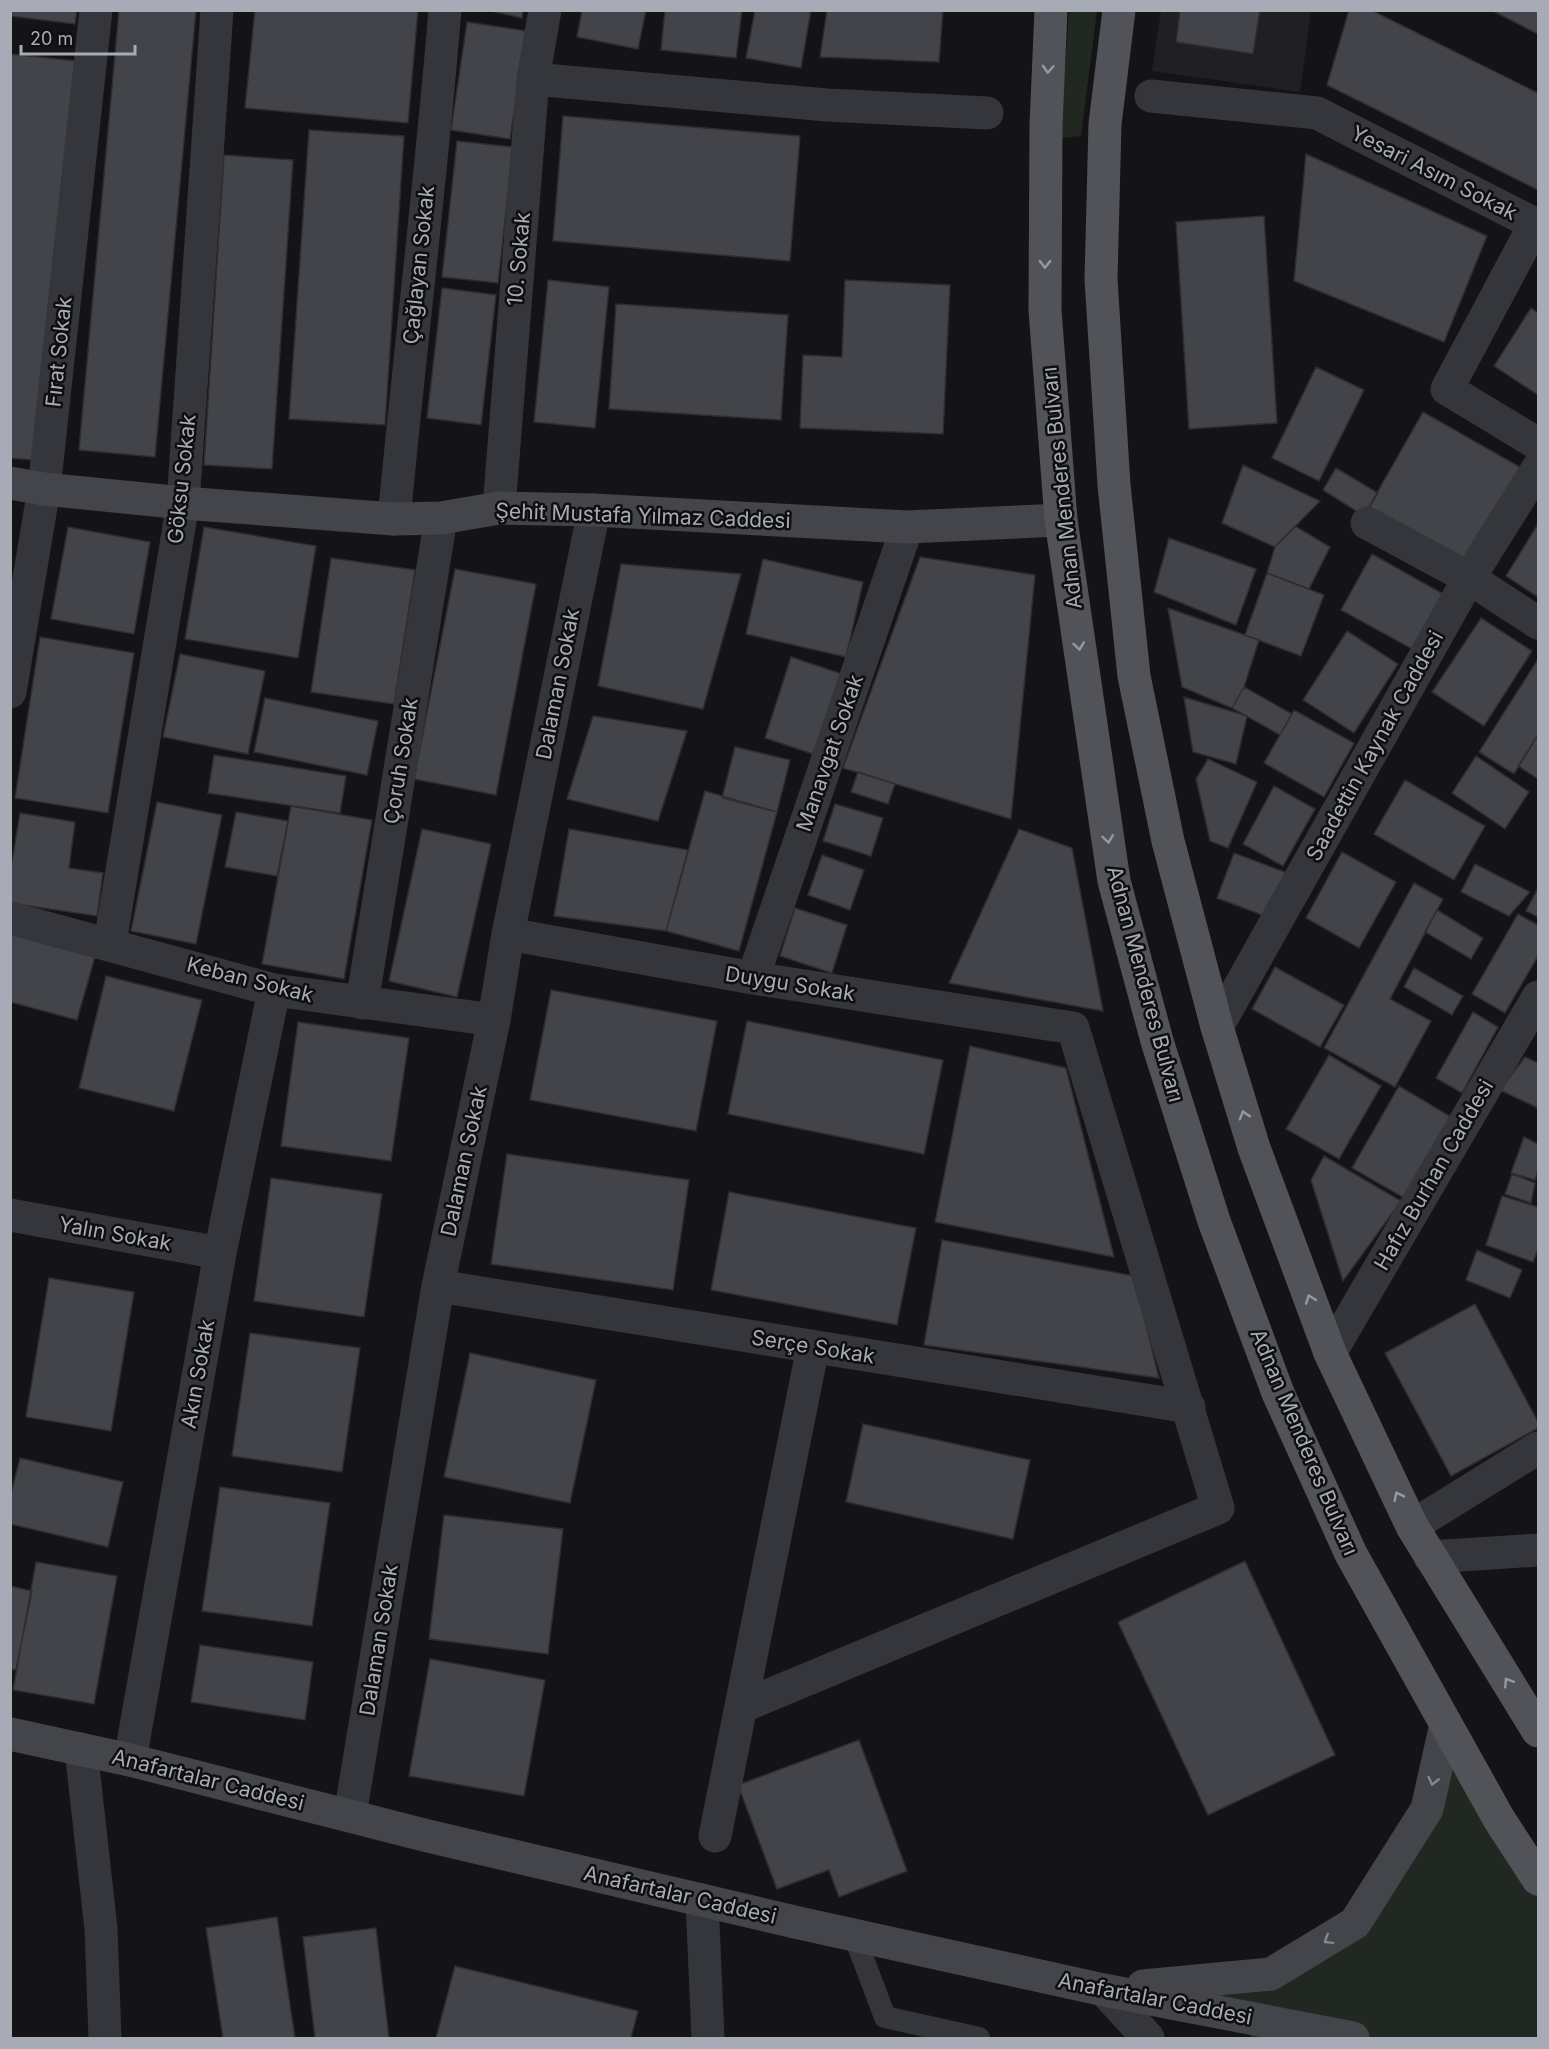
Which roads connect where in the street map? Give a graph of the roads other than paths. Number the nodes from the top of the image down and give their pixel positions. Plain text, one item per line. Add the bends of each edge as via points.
1 (96, 10) edge
2 (217, 10) edge
3 (445, 10) edge
4 (545, 10) edge
5 (1051, 10) edge
6 (1119, 10) edge
7 (533, 79) junction
8 (1151, 96) dead end
9 (987, 113) dead end
10 (1539, 444) edge
11 (1539, 468) edge
12 (10, 483) edge
13 (44, 489) junction
14 (183, 503) junction
15 (499, 508) junction
16 (594, 510) junction
17 (441, 518) junction
18 (394, 519) junction
19 (1061, 520) junction
20 (1367, 523) dead end
21 (907, 527) junction
22 (1469, 578) junction
23 (1539, 623) edge
24 (10, 692) edge
25 (10, 918) edge
26 (508, 934) junction
27 (110, 943) junction
28 (753, 978) junction
29 (274, 990) junction
30 (1539, 998) edge
31 (362, 1003) junction
32 (494, 1020) junction
33 (1217, 1027) junction
34 (10, 1215) edge
35 (220, 1253) junction
36 (438, 1286) junction
37 (813, 1347) junction
38 (1330, 1353) junction
39 (1188, 1407) junction
40 (1539, 1448) edge
41 (1412, 1526) junction
42 (1539, 1550) edge
43 (1430, 1557) junction
44 (741, 1707) junction
45 (1446, 1724) junction
46 (1539, 1731) edge
47 (10, 1734) edge
48 (81, 1749) junction
49 (130, 1760) junction
50 (350, 1815) junction
51 (715, 1836) dead end
52 (1539, 1879) edge
53 (702, 1900) junction
54 (854, 1935) junction
55 (1104, 1990) junction
56 (1255, 2029) edge
57 (105, 2038) edge
58 (708, 2038) edge
59 (979, 2038) edge
60 (1148, 2038) edge
61 (1353, 2038) edge

1 - 13 street, Fırat Sokak
2 - 14 street, Göksu Sokak
3 - 18 street, Çağlayan Sokak
4 - 7 street, 10. Sokak
5 -> 19 main road, Adnan Menderes Bulvarı via 1045,310
6 - 33 main road via 1106,114 1101,279 1114,484 1134,676 1168,841
7 - 9 street via 826,105
7 - 15 street, 10. Sokak
8 - 10 street, Yesari Asım Sokak via 1317,113 1534,224 1447,389
11 - 22 street, Saadettin Kaynak Caddesi
12 - 13 street, Şehit Mustafa Yılmaz Caddesi
13 - 14 street, Şehit Mustafa Yılmaz Caddesi
13 - 24 street, Fırat Sokak
14 - 18 street, Şehit Mustafa Yılmaz Caddesi
14 - 27 street, Göksu Sokak
15 - 16 street, Şehit Mustafa Yılmaz Caddesi
15 - 17 street, Şehit Mustafa Yılmaz Caddesi
16 - 21 street, Şehit Mustafa Yılmaz Caddesi
16 - 26 street, Dalaman Sokak
17 - 18 street, Şehit Mustafa Yılmaz Caddesi
17 - 31 street, Çoruh Sokak
19 - 21 street, Şehit Mustafa Yılmaz Caddesi
19 -> 45 main road, Adnan Menderes Bulvarı via 1114,881 1156,1041 1214,1221 1278,1393 1351,1554
20 - 22 street
21 - 28 street, Manavgat Sokak
22 - 23 street
22 - 33 street, Saadettin Kaynak Caddesi
25 - 27 street, Keban Sokak
26 - 28 street, Duygu Sokak
26 - 32 street, Dalaman Sokak
27 - 29 street, Keban Sokak
28 - 39 street, Duygu Sokak via 1073,1028
29 - 31 street, Keban Sokak
29 - 35 street, Akın Sokak
30 - 38 street, Hafız Burhan Caddesi
31 - 32 street, Keban Sokak
32 - 36 street, Dalaman Sokak
38 -> 33 main road via 1254,1148
34 - 35 street, Yalın Sokak
35 - 49 street, Akın Sokak
36 - 37 street, Serçe Sokak
36 - 50 street, Dalaman Sokak
37 - 39 street, Serçe Sokak
37 - 44 street
41 -> 38 main road
39 - 44 street via 1218,1508
40 - 41 street
41 - 43 main road
42 - 43 street
46 -> 43 main road
44 - 51 street
45 - 52 main road, Adnan Menderes Bulvarı via 1498,1819
45 -> 55 street via 1427,1809 1354,1923 1271,1974
47 - 48 street, Anafartalar Caddesi
48 - 49 street, Anafartalar Caddesi
48 - 57 street via 101,1929
49 - 50 street, Anafartalar Caddesi
50 - 53 street, Anafartalar Caddesi
53 - 54 street, Anafartalar Caddesi
53 - 58 street
54 - 55 street, Anafartalar Caddesi
54 - 59 lane via 885,2017
55 - 56 street, Anafartalar Caddesi
55 - 60 street
56 - 61 street, Anafartalar Caddesi

